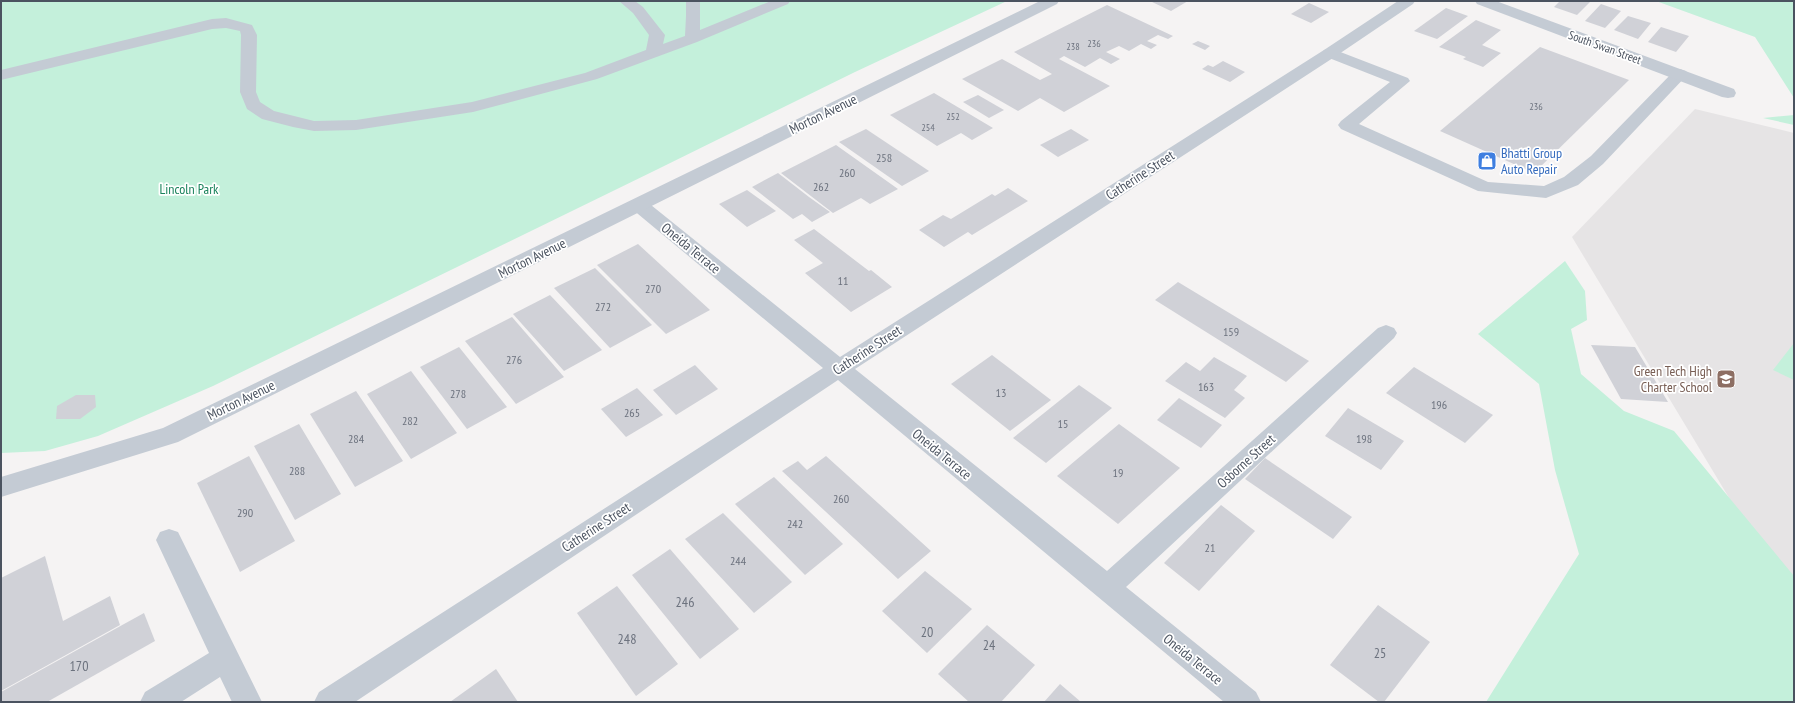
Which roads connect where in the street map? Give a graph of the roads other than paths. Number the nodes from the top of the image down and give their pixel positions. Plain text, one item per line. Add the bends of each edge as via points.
1 (626, 1) edge
2 (693, 1) edge
3 (783, 1) edge
4 (1052, 1) edge
5 (1408, 1) edge
6 (1482, 1) edge
7 (692, 39) junction
8 (653, 53) junction
9 (1330, 53) junction
10 (1680, 74) junction
11 (1, 75) edge
12 (1728, 93) dead end
13 (639, 205) junction
14 (1386, 333) dead end
15 (838, 368) junction
16 (1, 487) edge
17 (169, 540) dead end
18 (1107, 588) junction
19 (226, 658) junction
20 (155, 702) edge
21 (247, 702) edge
22 (329, 702) edge
23 (1246, 702) edge

1 - 8 street via 638,10 657,35
2 - 7 street
3 - 7 street
4 - 13 street, Morton Avenue
5 - 9 street, Catherine Street
6 - 10 street, South Swan Street
7 - 8 street
8 - 11 street via 591,76 524,95 473,107 356,125 314,126 293,122 268,115 253,105 248,92 247,28 226,23 212,24
9 - 10 street via 1402,81 1347,125 1485,186 1546,192 1571,181 1597,160
9 - 15 street, Catherine Street
10 - 12 street, South Swan Street
13 - 15 street, Oneida Terrace
13 - 16 street, Morton Avenue via 170,435
14 - 18 street, Osborne Street
15 - 18 street, Oneida Terrace
15 - 22 street, Catherine Street
17 - 19 street
18 - 23 street, Oneida Terrace
19 - 20 street
19 - 21 street

